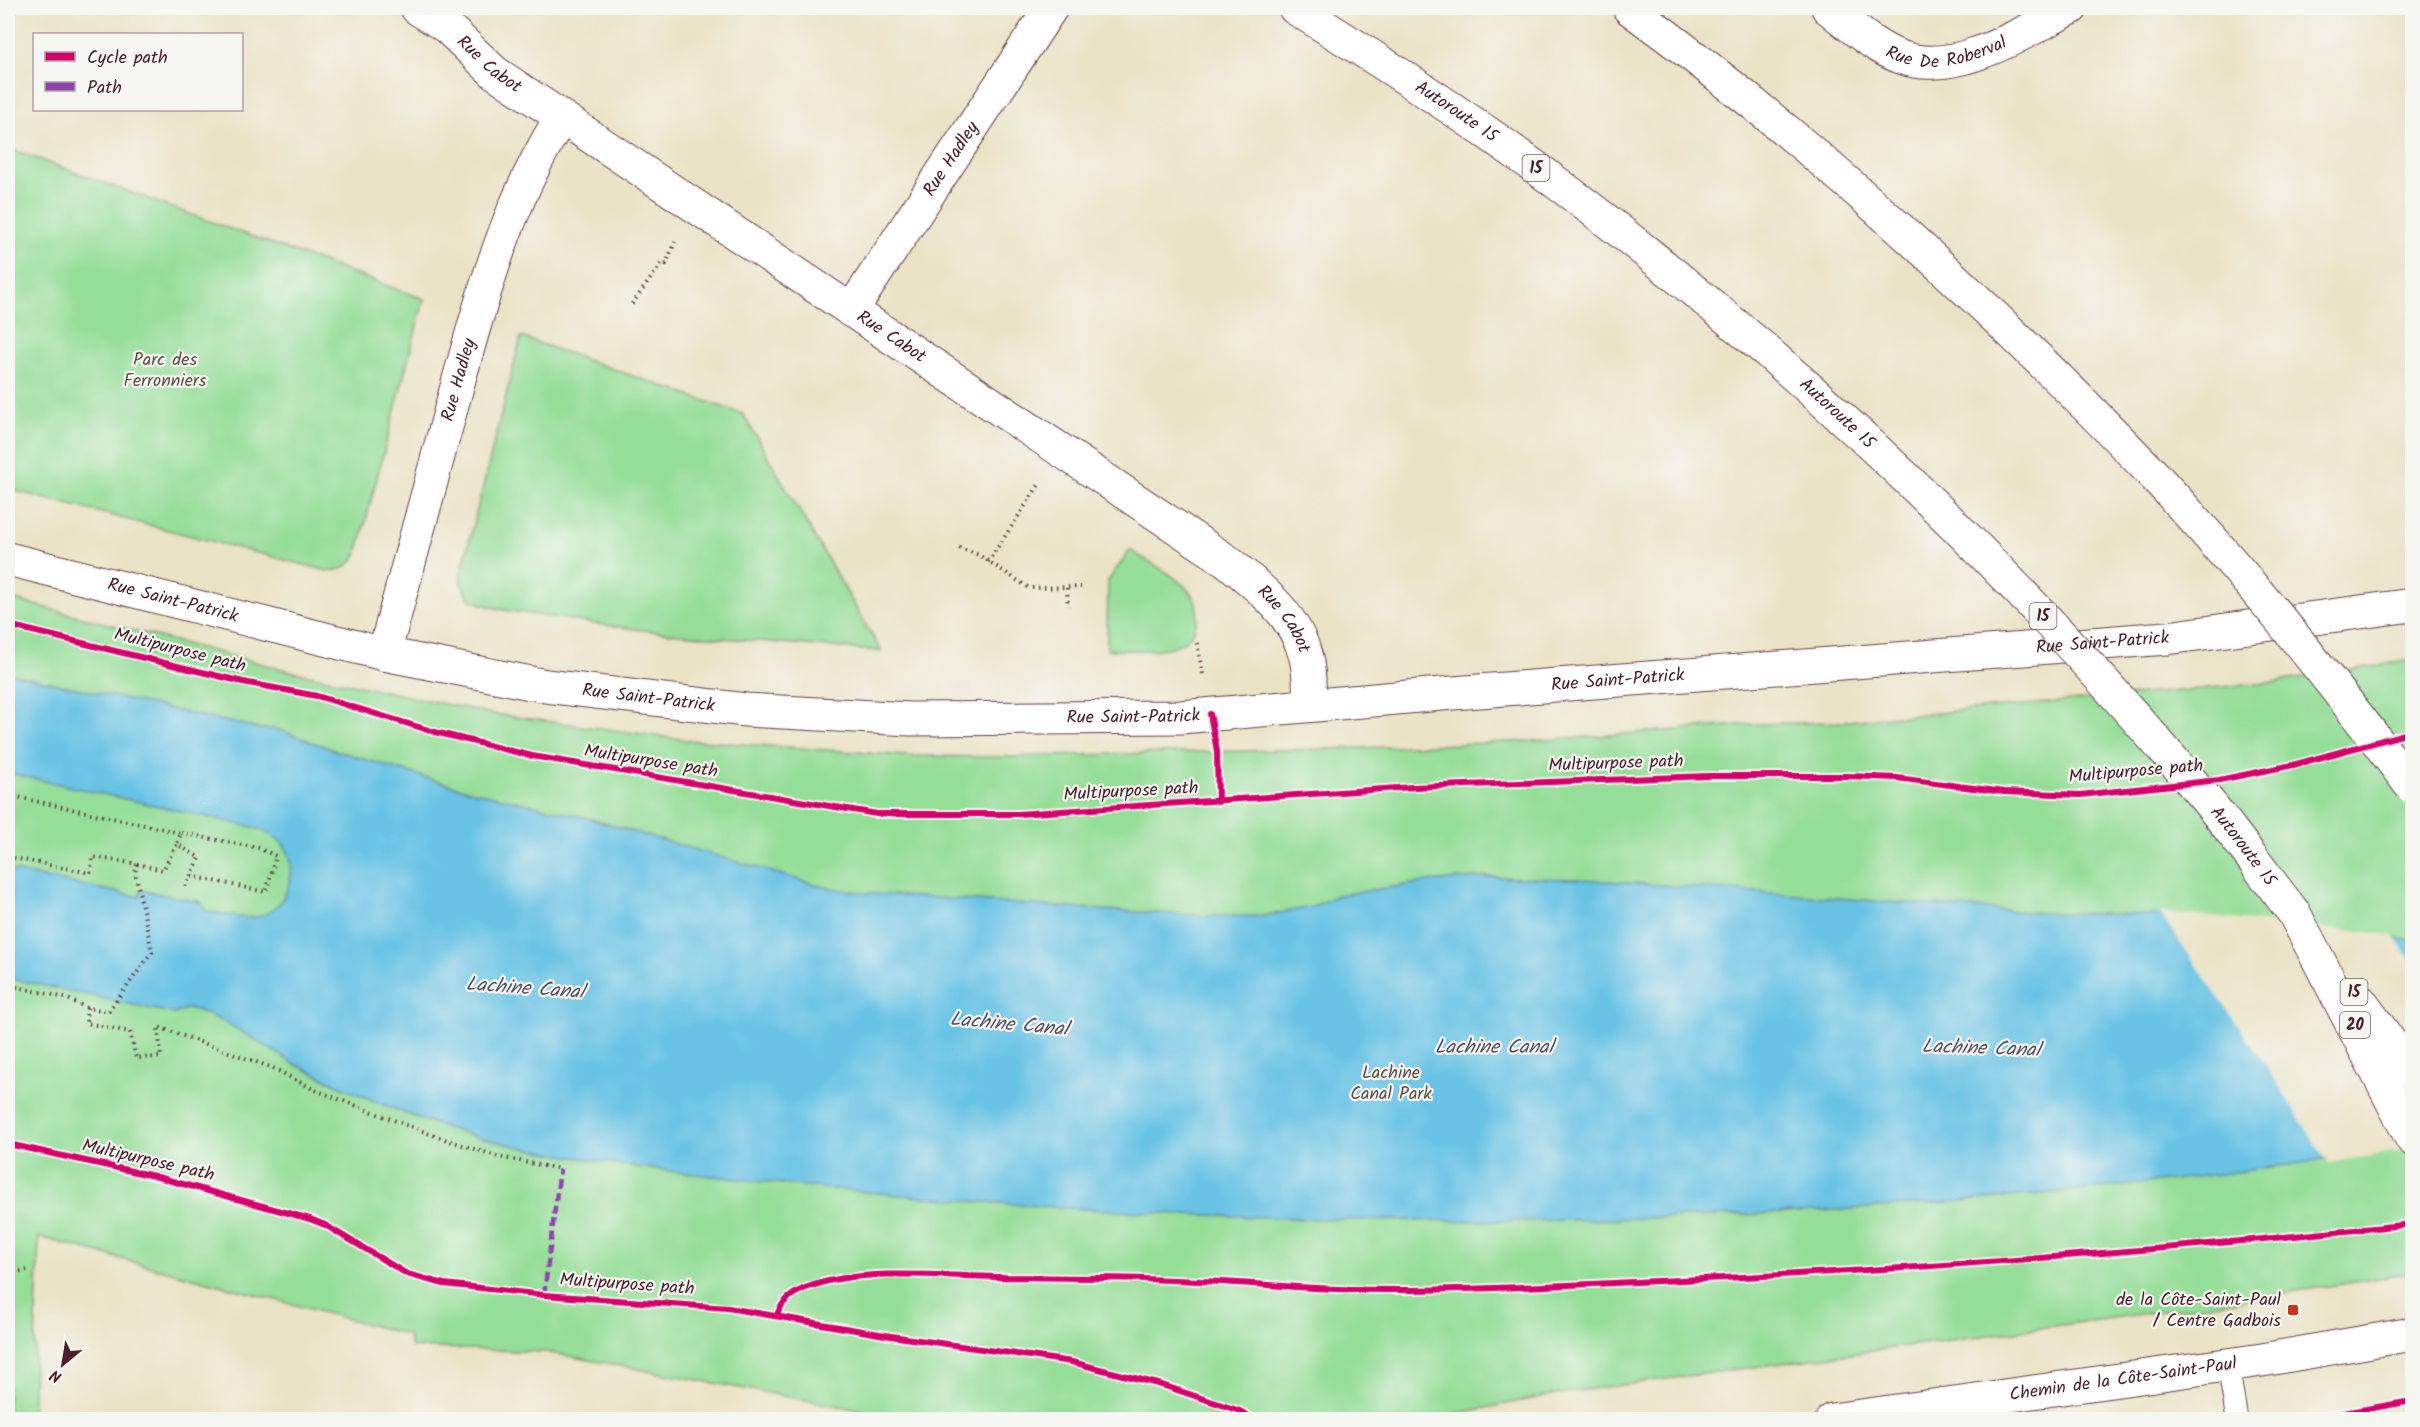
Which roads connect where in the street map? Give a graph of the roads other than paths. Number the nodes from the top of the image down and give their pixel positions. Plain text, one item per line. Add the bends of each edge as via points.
1 (417, 8) edge
2 (1051, 8) edge
3 (1296, 8) edge
4 (1629, 8) edge
5 (1828, 8) edge
6 (2072, 8) edge
7 (561, 118) junction
8 (852, 311) junction
9 (8, 559) edge
10 (2412, 605) edge
11 (384, 654) junction
12 (1310, 705) junction
13 (2412, 787) edge
14 (2294, 913) junction
15 (2412, 1072) edge
16 (2412, 1139) edge
17 (2412, 1334) edge
18 (2228, 1365) junction
19 (1832, 1419) edge
20 (2236, 1419) edge

1 - 7 main road, Rue Cabot via 447,27 494,72
2 - 8 main road, Rue Hadley
3 - 14 main road, Autoroute 15 / 15, bridge via 1545,174 1808,387 2041,614 2206,800
4 - 13 main road, bridge via 1806,147 1896,225 2074,392 2202,527 2344,696
5 - 6 main road, Rue De Roberval via 1880,48 1921,63 1939,63 1971,56
7 - 8 main road, Rue Cabot
7 - 11 main road, Rue Hadley via 528,174 493,266
8 - 12 main road, Rue Cabot via 1208,547 1245,576 1295,629 1307,660
9 - 11 main road, Rue Saint-Patrick
10 - 12 main road, Rue Saint-Patrick via 2167,638
11 - 12 main road, Rue Saint-Patrick via 578,691 813,715 910,719 1181,717
14 - 15 main road, 15
14 - 16 main road, 20
17 - 18 main road, Chemin de la Côte-Saint-Paul
18 - 19 main road, Chemin de la Côte-Saint-Paul
18 - 20 lane

